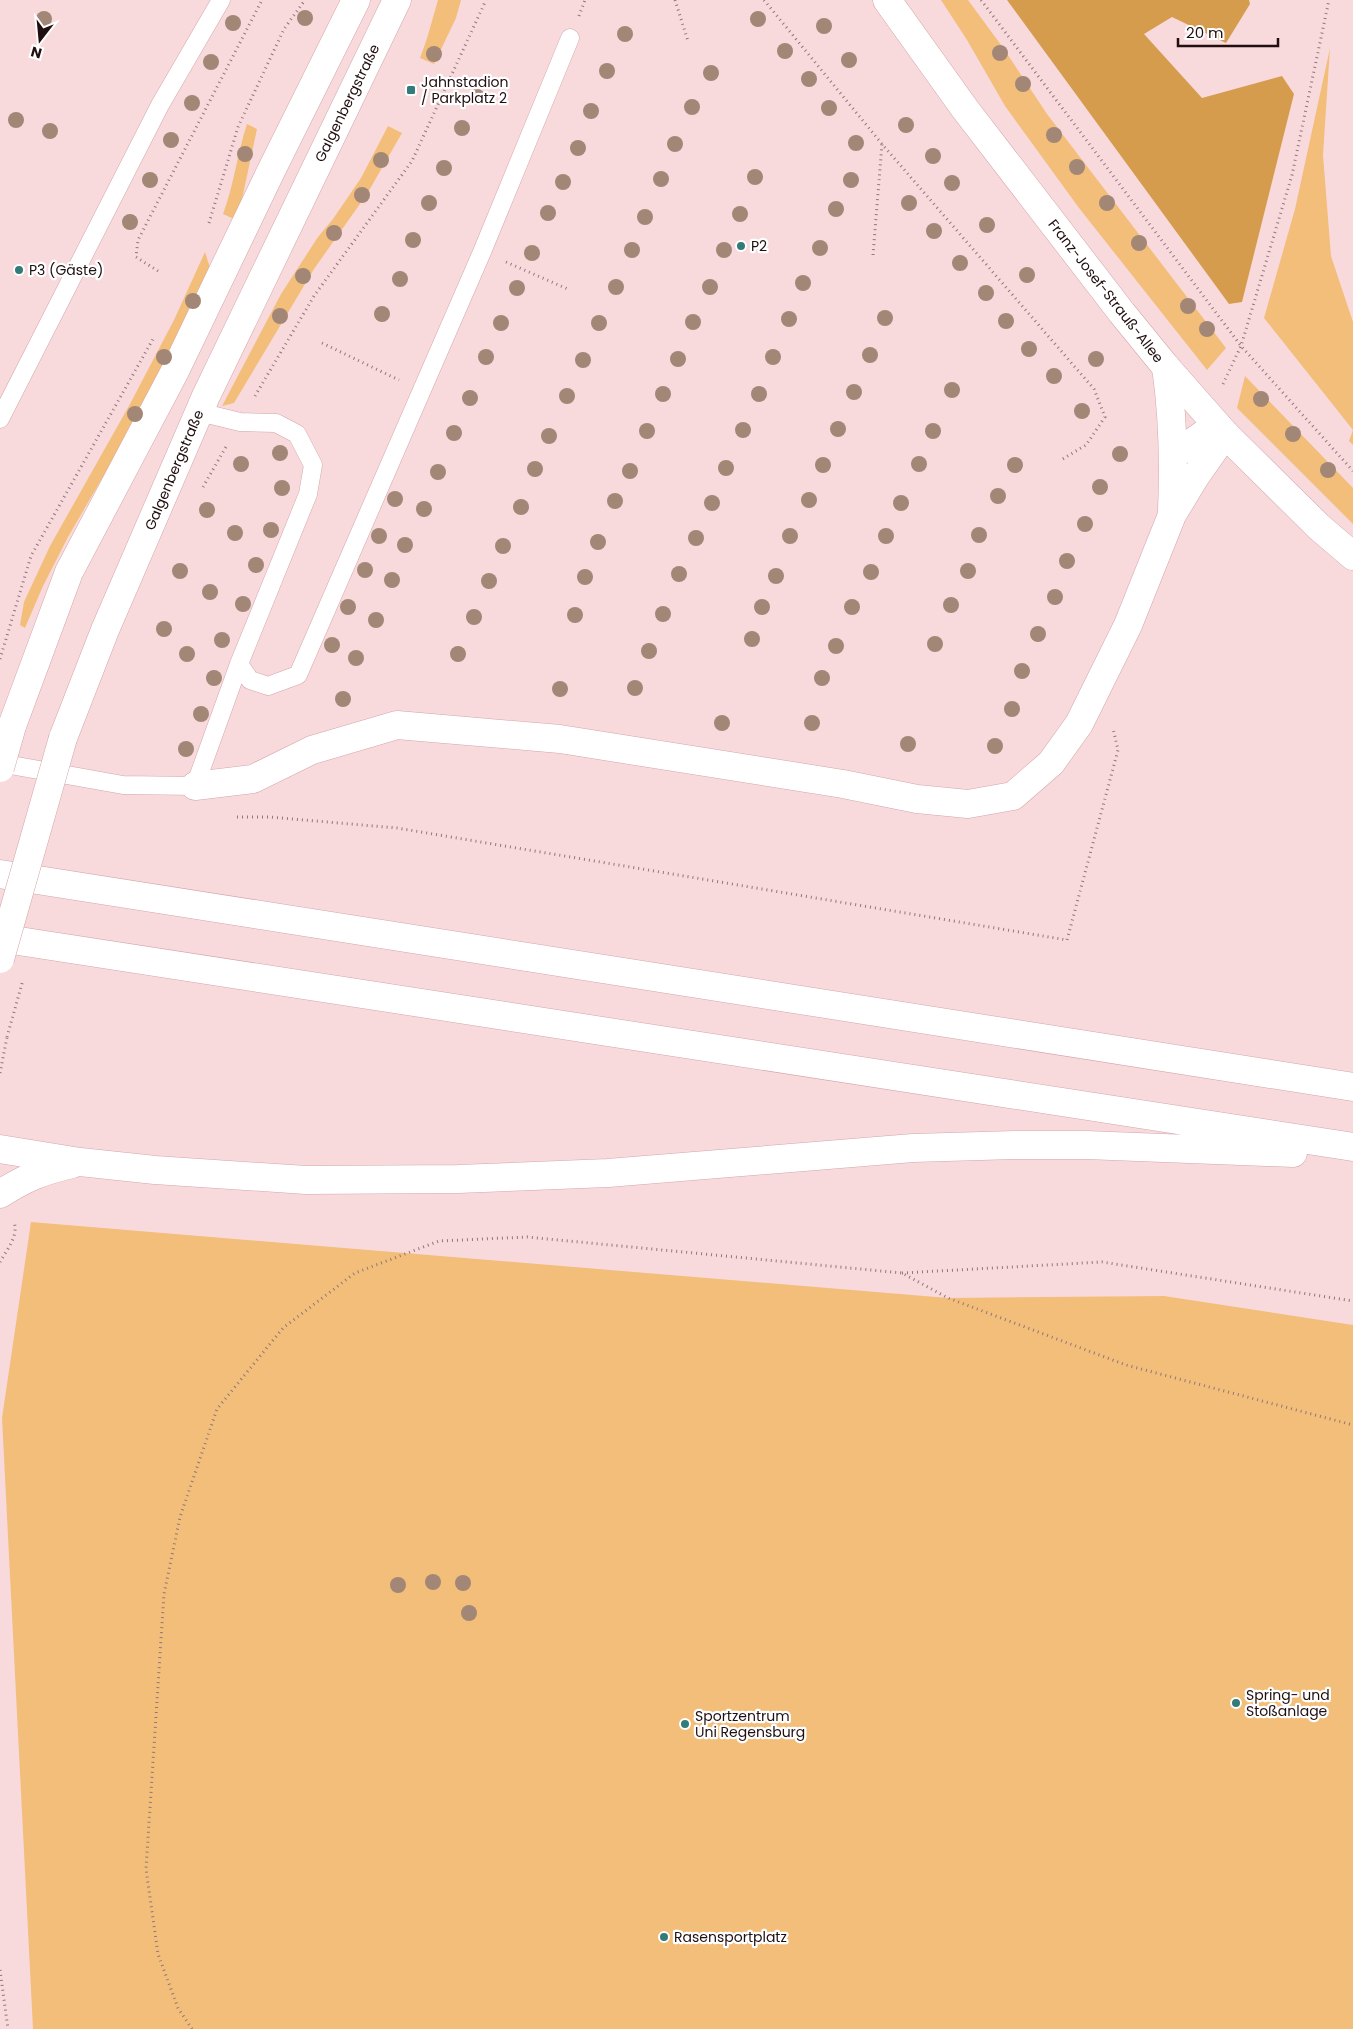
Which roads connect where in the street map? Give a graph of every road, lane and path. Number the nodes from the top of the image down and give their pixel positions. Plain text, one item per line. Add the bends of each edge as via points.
1 (221, 0) edge
2 (262, 0) edge
3 (305, 0) edge
4 (356, 0) edge
5 (396, 0) edge
6 (486, 0) edge
7 (675, 0) edge
8 (764, 0) edge
9 (887, 0) edge
10 (981, 0) edge
11 (1329, 0) edge
12 (570, 38) dead end
13 (688, 41) dead end
14 (882, 144) junction
15 (207, 230) dead end
16 (482, 252) junction
17 (873, 254) dead end
18 (158, 271) dead end
19 (570, 290) dead end
20 (151, 343) dead end
21 (322, 343) dead end
22 (1241, 346) junction
23 (1166, 367) junction
24 (422, 391) junction
25 (199, 412) junction
26 (0, 419) edge
27 (240, 422) junction
28 (1214, 423) junction
29 (1174, 455) junction
30 (1061, 460) dead end
31 (1353, 471) edge
32 (201, 490) dead end
33 (1172, 515) junction
34 (1353, 556) edge
35 (0, 659) edge
36 (239, 664) junction
37 (1102, 678) junction
38 (0, 763) edge
39 (0, 768) edge
40 (195, 786) junction
41 (237, 816) dead end
42 (0, 862) edge
43 (0, 874) edge
44 (198, 905) junction
45 (0, 938) edge
46 (0, 958) edge
47 (7, 1037) dead end
48 (0, 1073) edge
49 (1353, 1087) edge
50 (1353, 1147) edge
51 (0, 1149) edge
52 (1353, 1156) edge
53 (80, 1162) junction
54 (0, 1194) edge
55 (13, 1220) dead end
56 (0, 1262) edge
57 (902, 1273) junction
58 (1353, 1301) edge
59 (1353, 1425) edge
60 (0, 1970) edge
61 (8, 2029) edge
62 (192, 2029) edge

1 - 26 lane via 152,122
2 - 18 path via 138,240 136,258
3 - 15 path via 284,28 238,127
4 - 39 main road, bridge via 175,371 70,572 12,726
5 - 25 main road, Galgenbergstraße
6 - 27 path via 412,162 314,296
7 - 13 path
8 - 14 path
9 - 23 main road, Franz-Josef-Strauß-Allee via 971,116
10 - 22 path
11 - 22 path via 1292,175
12 - 16 lane
14 - 17 path
14 - 30 path via 1094,389 1105,417 1086,445
16 - 19 path
16 - 24 lane
20 - 35 path via 30,556
21 - 24 path
22 - 28 path via 1223,385
22 - 31 path
23 - 28 main road, Franz-Josef-Strauß-Allee
23 - 29 main road
24 - 36 lane via 298,675 268,686 250,680
25 - 27 lane
25 - 46 main road, Galgenbergstraße, bridge via 63,738
27 - 32 path
27 - 36 lane via 276,423 297,434 312,465 308,494
28 - 29 main road
28 - 33 main road via 1194,477
28 - 34 main road, Franz-Josef-Strauß-Allee via 1319,527
29 - 33 main road
33 - 37 main road via 1128,625
36 - 40 lane
37 - 40 main road via 1079,724 1051,763 1013,796 968,804 560,739 397,725 312,750 254,779
37 - 41 path via 1118,750 1067,940 397,828
38 - 40 lane via 122,785
42 - 44 main road
43 - 44 main road
44 - 49 main road
45 - 50 main road
47 - 48 path
51 - 53 main road
52 - 53 main road via 1015,1145 913,1148 608,1173 458,1180 306,1180
53 - 54 main road via 23,1179
55 - 56 path via 16,1225 13,1240
57 - 58 path via 1102,1262
57 - 59 path via 948,1298 1126,1365
57 - 62 path via 527,1237 439,1241 355,1273 283,1328 217,1409 180,1517 164,1594 146,1869 158,1954 178,2008
60 - 61 path

